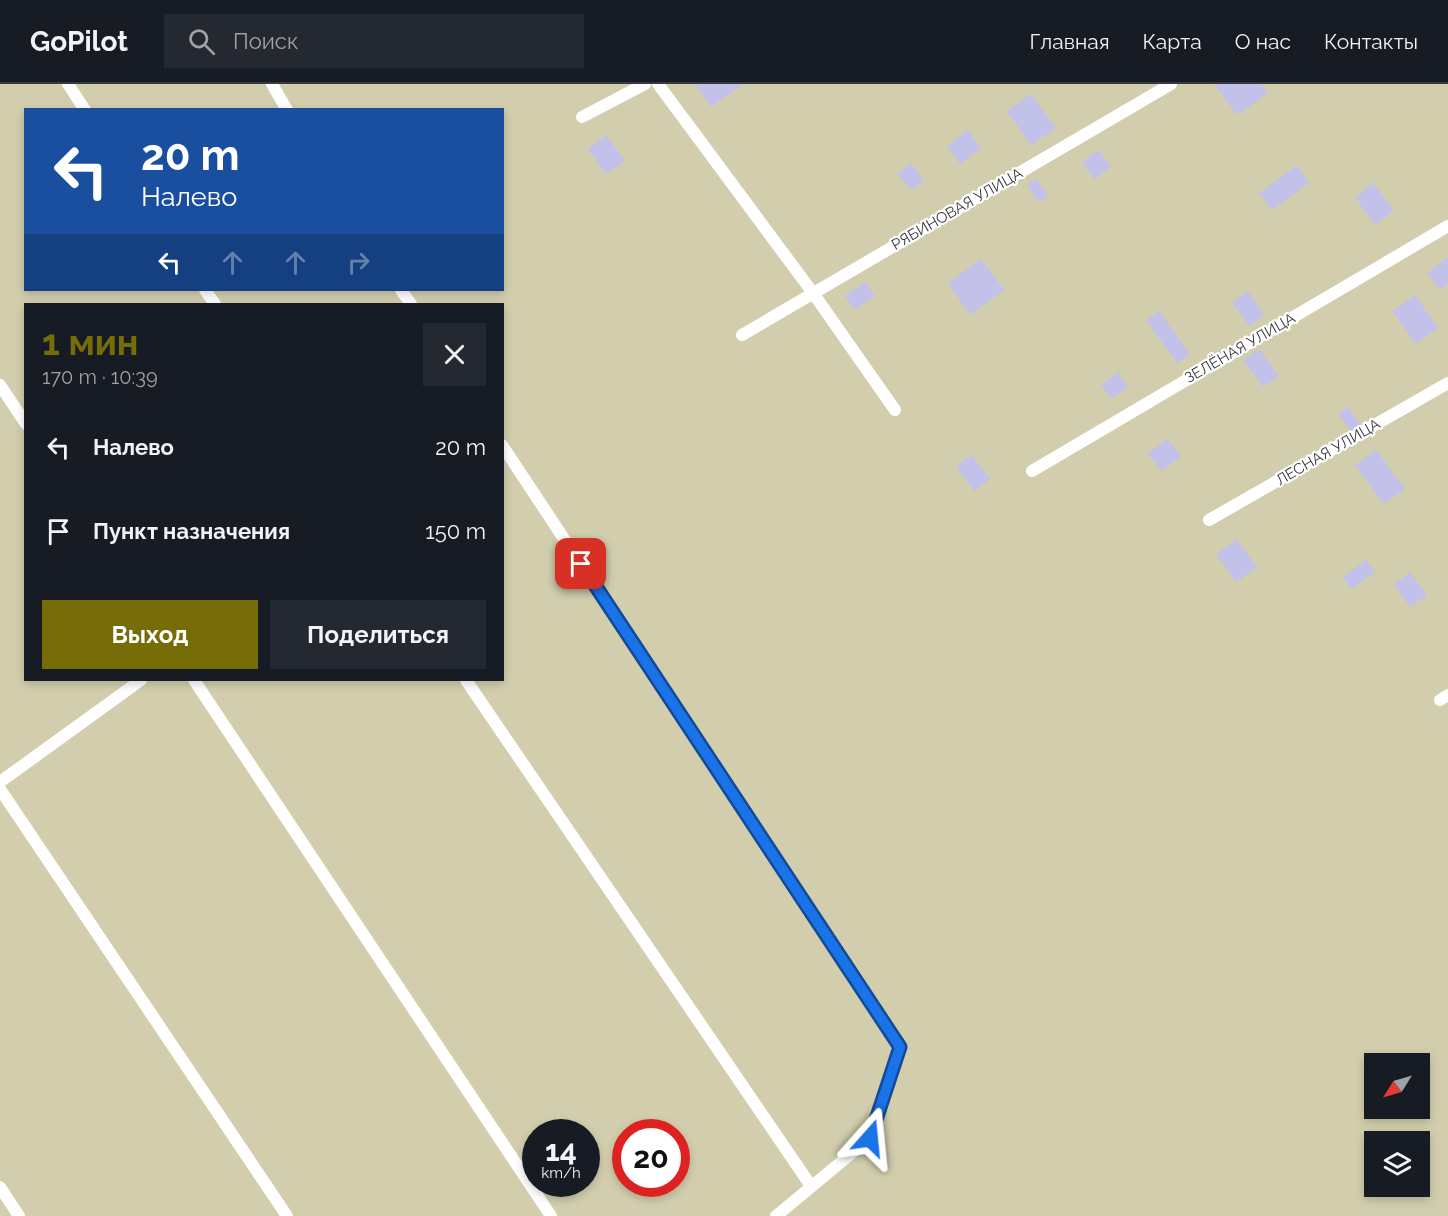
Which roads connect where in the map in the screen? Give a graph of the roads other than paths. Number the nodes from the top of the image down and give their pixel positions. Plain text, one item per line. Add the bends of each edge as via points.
1 (68, 84) edge
2 (272, 84) edge
3 (645, 84) edge
4 (658, 84) edge
5 (1171, 84) edge
6 (84, 108) edge
7 (286, 108) edge
8 (582, 117) dead end
9 (1448, 226) edge
10 (813, 293) junction
11 (742, 335) dead end
12 (1448, 383) edge
13 (0, 385) edge
14 (895, 410) dead end
15 (24, 421) edge
16 (504, 448) edge
17 (1032, 471) dead end
18 (1209, 520) dead end
19 (140, 681) edge
20 (195, 681) edge
21 (467, 681) edge
22 (0, 782) edge
23 (0, 789) edge
24 (812, 1186) junction
25 (0, 1187) edge
26 (19, 1216) edge
27 (287, 1216) edge
28 (552, 1216) edge
29 (776, 1216) edge

1 - 6 lane
2 - 7 lane
3 - 8 lane
4 - 10 lane
5 - 10 lane, РЯБИНОВАЯ УЛИЦА
9 - 17 lane, ЗЕЛЁНАЯ УЛИЦА
10 - 11 lane, РЯБИНОВАЯ УЛИЦА
10 - 14 lane
12 - 18 lane, ЛЕСНАЯ УЛИЦА
13 - 15 lane
16 - 24 lane via 900,1047 870,1138
19 - 22 lane
20 - 28 lane
21 - 24 lane
23 - 27 lane
24 - 29 lane
25 - 26 lane

